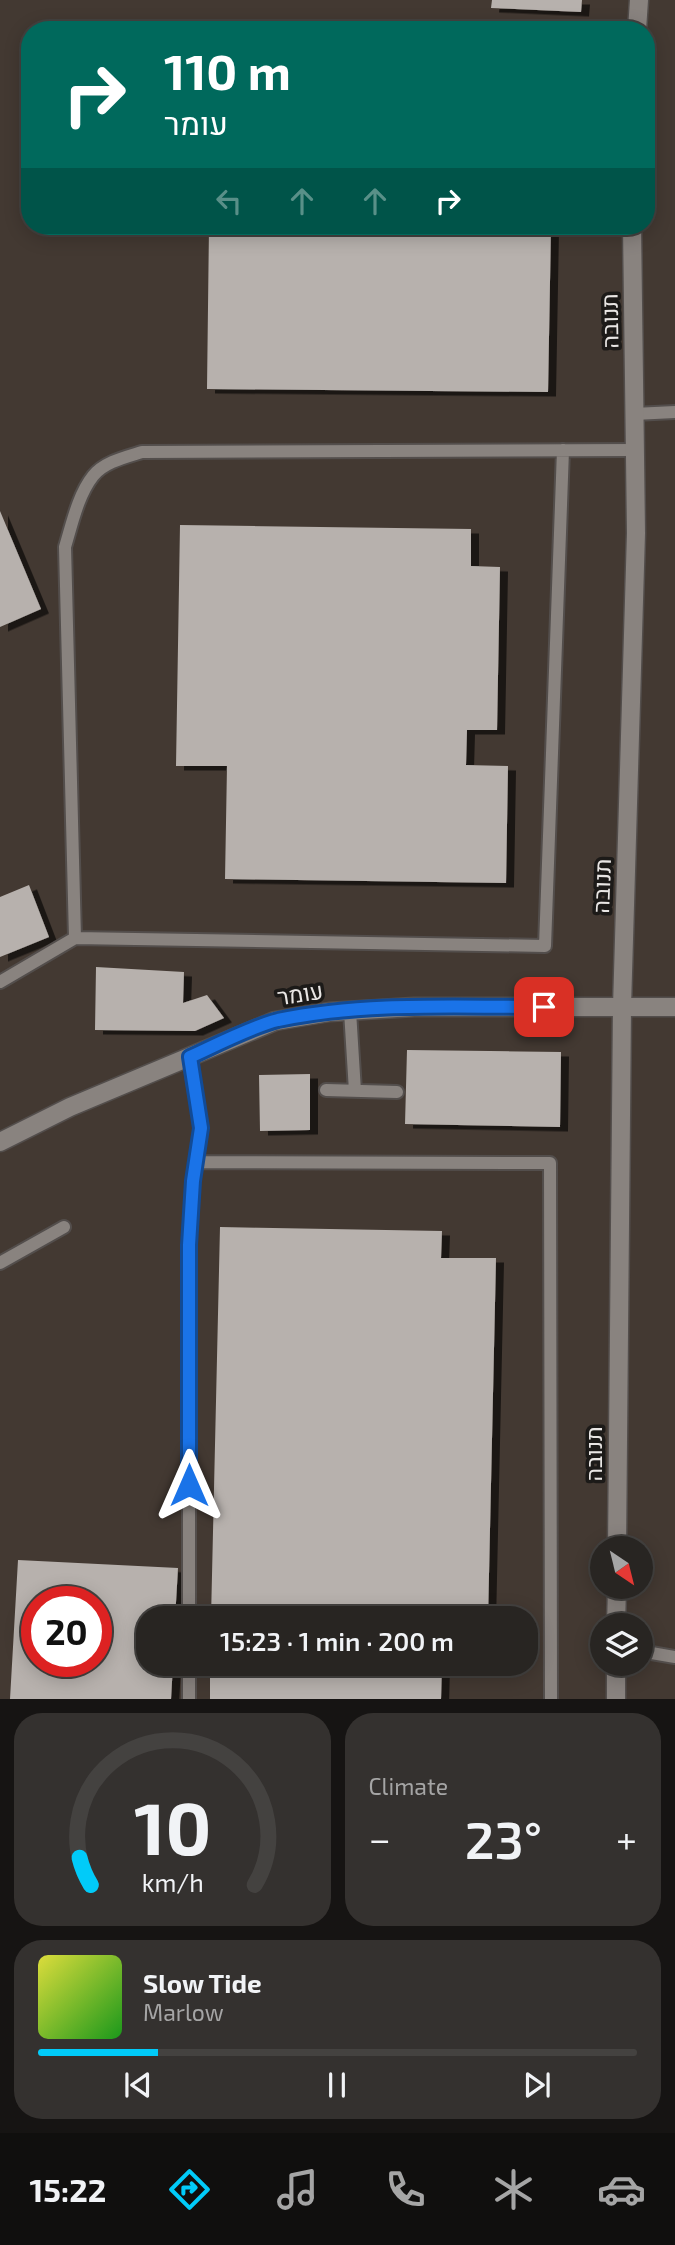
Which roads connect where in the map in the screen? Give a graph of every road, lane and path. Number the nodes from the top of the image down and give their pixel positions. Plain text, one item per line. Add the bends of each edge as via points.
1 (639, 0) edge
2 (638, 21) edge
3 (632, 235) edge
4 (675, 412) edge
5 (634, 414) junction
6 (563, 450) junction
7 (635, 450) junction
8 (75, 938) junction
9 (0, 982) edge
10 (622, 1007) junction
11 (675, 1007) edge
12 (350, 1011) junction
13 (190, 1057) junction
14 (326, 1090) dead end
15 (355, 1091) junction
16 (397, 1092) dead end
17 (0, 1142) edge
18 (196, 1162) junction
19 (64, 1227) dead end
20 (0, 1263) edge
21 (617, 1536) edge
22 (189, 1606) edge
23 (653, 1653) edge
24 (675, 1657) edge
25 (189, 1676) edge
26 (616, 1676) edge
27 (189, 1699) edge
28 (551, 1699) edge
29 (616, 1699) edge

1 - 2 street
3 - 5 street, תנובה
4 - 5 lane
5 - 7 street, תנובה
6 - 7 lane
6 - 8 lane via 142,452 110,463 94,475 65,547
6 - 8 lane via 545,946
7 - 10 street, תנובה
8 - 9 lane
10 - 11 street, עומר
10 - 12 street, עומר
10 - 21 street, תנובה
12 - 13 street, עומר via 275,1021
12 - 15 lane
13 - 17 street, עומר
13 - 18 lane via 201,1128
14 - 15 lane
15 - 16 lane
18 - 22 lane via 189,1245
18 - 28 lane via 550,1163
19 - 20 lane
23 - 24 lane
25 - 27 lane
26 - 29 street

